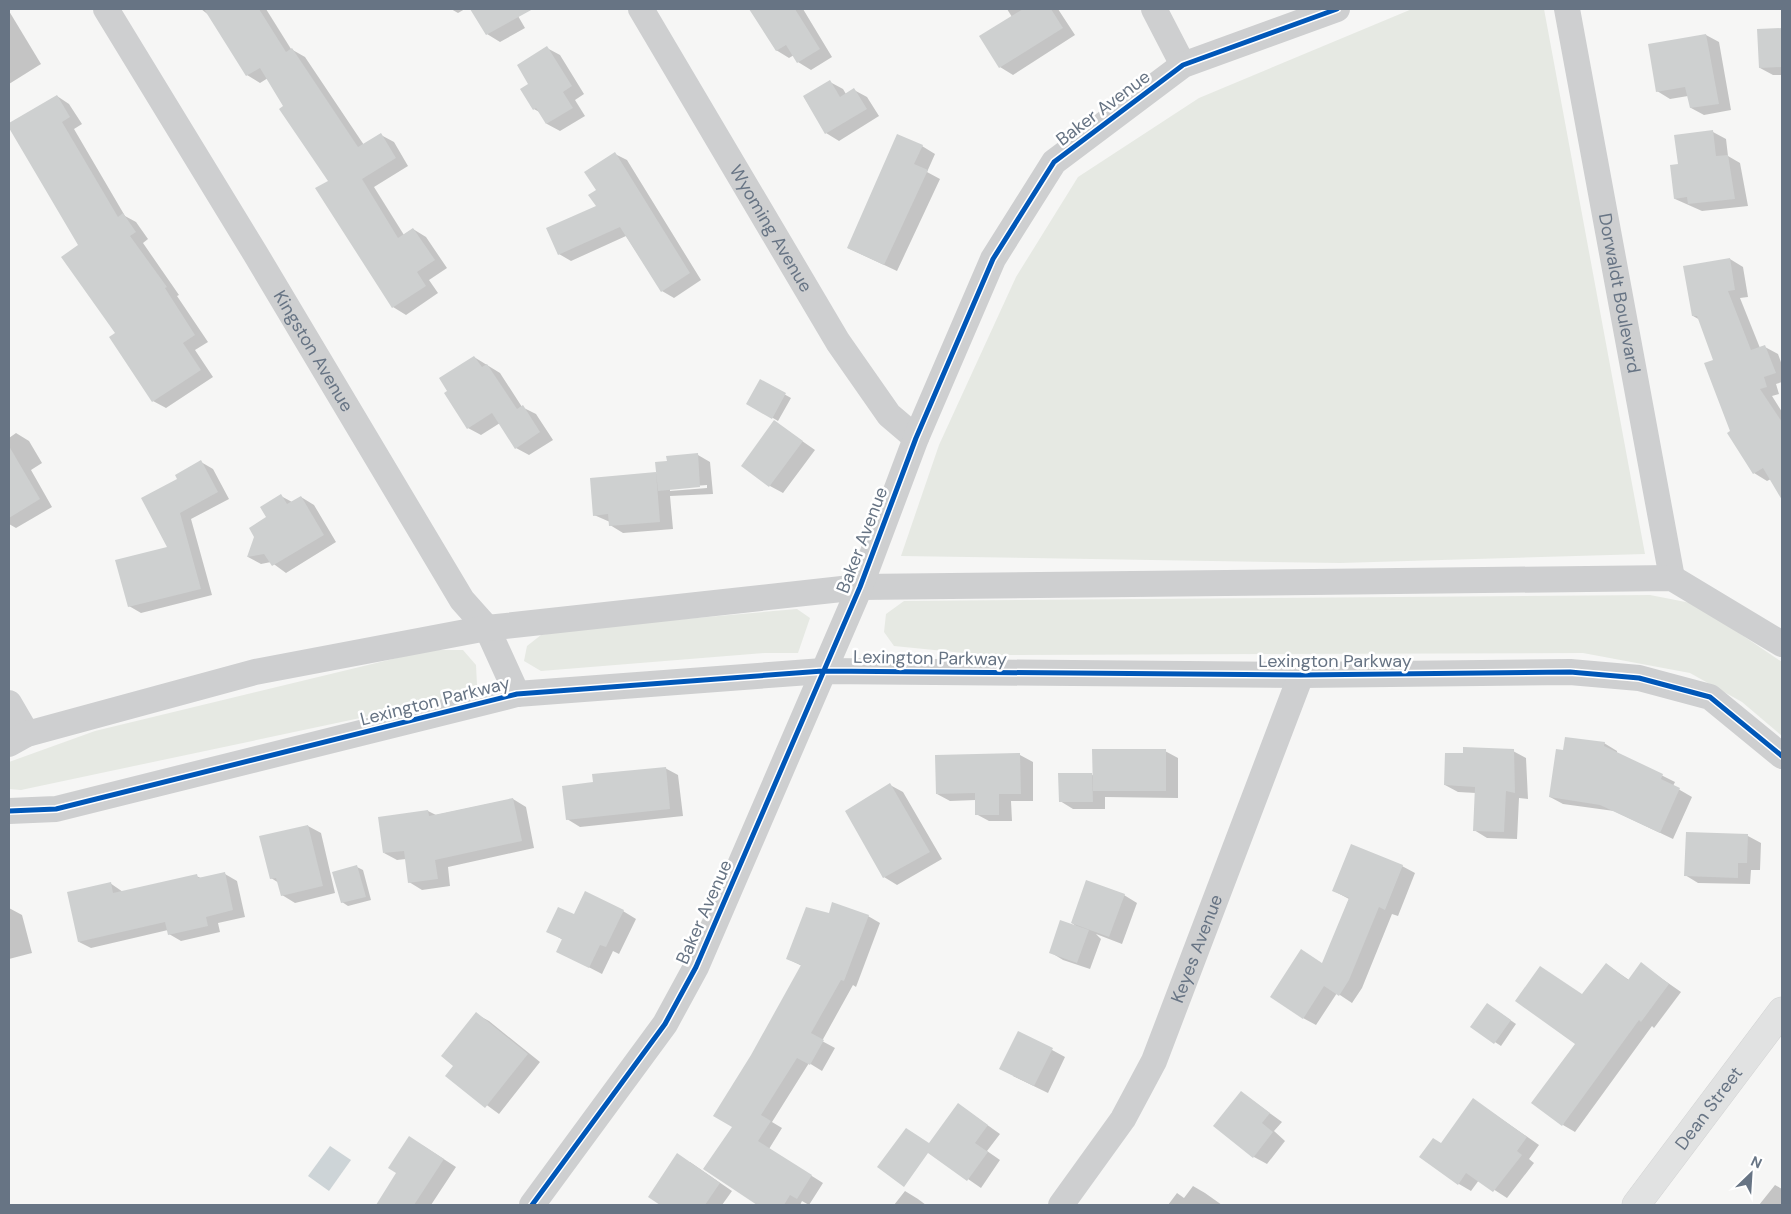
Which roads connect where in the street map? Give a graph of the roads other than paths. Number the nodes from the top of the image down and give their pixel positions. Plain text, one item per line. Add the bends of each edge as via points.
1 (106, 9) edge
2 (641, 9) edge
3 (1154, 9) edge
4 (1337, 9) edge
5 (1568, 9) edge
6 (1183, 65) junction
7 (916, 438) junction
8 (1672, 578) junction
9 (860, 587) junction
10 (487, 628) junction
11 (1782, 644) edge
12 (823, 671) junction
13 (1301, 675) junction
14 (517, 694) junction
15 (9, 703) edge
16 (18, 739) edge
17 (1782, 756) edge
18 (9, 811) edge
19 (1782, 1011) edge
20 (532, 1205) edge
21 (1061, 1205) edge
22 (1636, 1205) edge

1 - 10 street, Kingston Avenue via 462,600
2 - 7 street, Wyoming Avenue via 838,342 889,414
3 - 6 street
4 - 6 street, Baker Avenue
5 - 8 street, Dorwaldt Boulevard
6 - 7 street, Baker Avenue via 1054,162 992,259
7 - 9 street, Baker Avenue
8 - 9 street
8 - 11 street
9 - 10 street
9 - 12 street, Baker Avenue
10 - 14 street, Kingston Avenue
10 - 16 street via 255,672
12 - 13 street, Lexington Parkway
12 - 14 street, Lexington Parkway
12 - 20 street, Baker Avenue via 683,991 665,1024
13 - 17 street, Lexington Parkway via 1570,672 1638,678 1710,697
13 - 21 street, Keyes Avenue via 1154,1061 1123,1119
14 - 18 street, Lexington Parkway via 56,809
15 - 16 street
19 - 22 street, Dean Street

